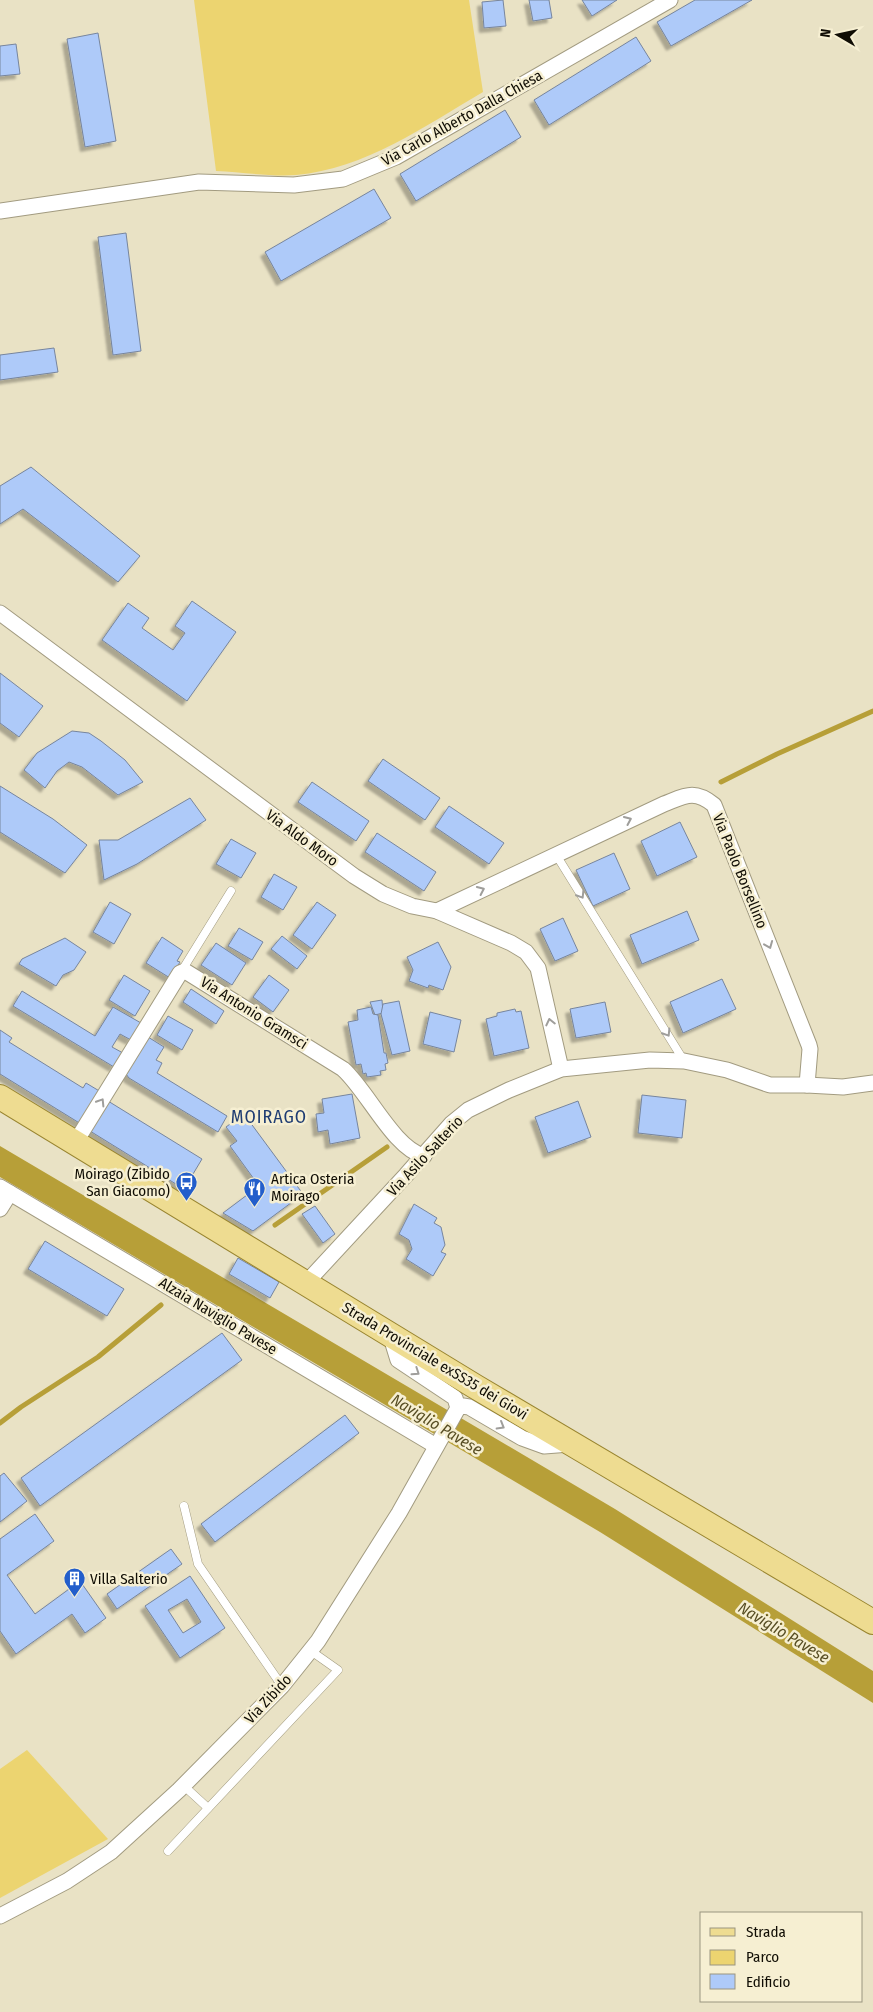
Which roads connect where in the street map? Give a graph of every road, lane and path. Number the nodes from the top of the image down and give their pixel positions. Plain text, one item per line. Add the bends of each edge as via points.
1 (670, 0) edge
2 (0, 211) edge
3 (0, 613) edge
4 (555, 853) junction
5 (231, 890) dead end
6 (437, 911) junction
7 (180, 973) junction
8 (684, 1061) junction
9 (561, 1069) junction
10 (873, 1083) edge
11 (807, 1085) junction
12 (0, 1097) edge
13 (75, 1143) junction
14 (424, 1156) junction
15 (5, 1190) edge
16 (0, 1210) edge
17 (306, 1283) junction
18 (390, 1334) junction
19 (458, 1408) junction
20 (574, 1444) junction
21 (436, 1446) junction
22 (184, 1506) dead end
23 (873, 1622) edge
24 (311, 1651) junction
25 (282, 1686) junction
26 (184, 1786) junction
27 (208, 1808) junction
28 (168, 1850) dead end
29 (0, 1916) edge

1 - 2 street, Via Carlo Alberto Dalla Chiesa via 396,157 343,179 294,185 198,182
3 - 6 street, Via Aldo Moro via 354,876 383,894 412,906
6 -> 4 street, Via Paolo Borsellino
4 -> 8 lane
4 -> 11 street, Via Paolo Borsellino via 687,795 706,798 714,806 810,1049
5 - 7 lane
9 -> 6 street, Via Aldo Moro via 538,968 526,952
13 -> 7 street, Via Antonio Gramsci
7 - 14 street, Via Antonio Gramsci via 191,973 351,1076 391,1130 416,1153
8 - 9 street, Via Asilo Salterio via 650,1060
8 - 11 street, Via Asilo Salterio via 727,1070 770,1085
9 - 14 street, Via Asilo Salterio via 468,1110 452,1123
10 - 11 street, Via Asilo Salterio via 843,1087
12 - 13 main road, Strada Provinciale exSS35 dei Giovi
13 - 17 main road, Strada Provinciale exSS35 dei Giovi
14 - 17 street, Via Asilo Salterio
15 - 16 street
15 - 21 street, Alzaia Naviglio Pavese
17 - 18 main road, Strada Provinciale exSS35 dei Giovi
18 -> 19 street via 398,1360 455,1398
18 - 20 main road, Strada Provinciale exSS35 dei Giovi
19 -> 20 street via 469,1407 522,1438 544,1446
19 - 21 street, Via Zibido
20 - 23 main road, Strada Provinciale exSS35 dei Giovi
21 - 24 street, Via Zibido via 399,1513
22 - 25 lane via 198,1564
24 - 25 street, Via Zibido
24 - 27 lane via 338,1670
25 - 26 street, Via Zibido
26 - 27 lane
26 - 29 street, Via Zibido via 111,1852 67,1881
27 - 28 lane

